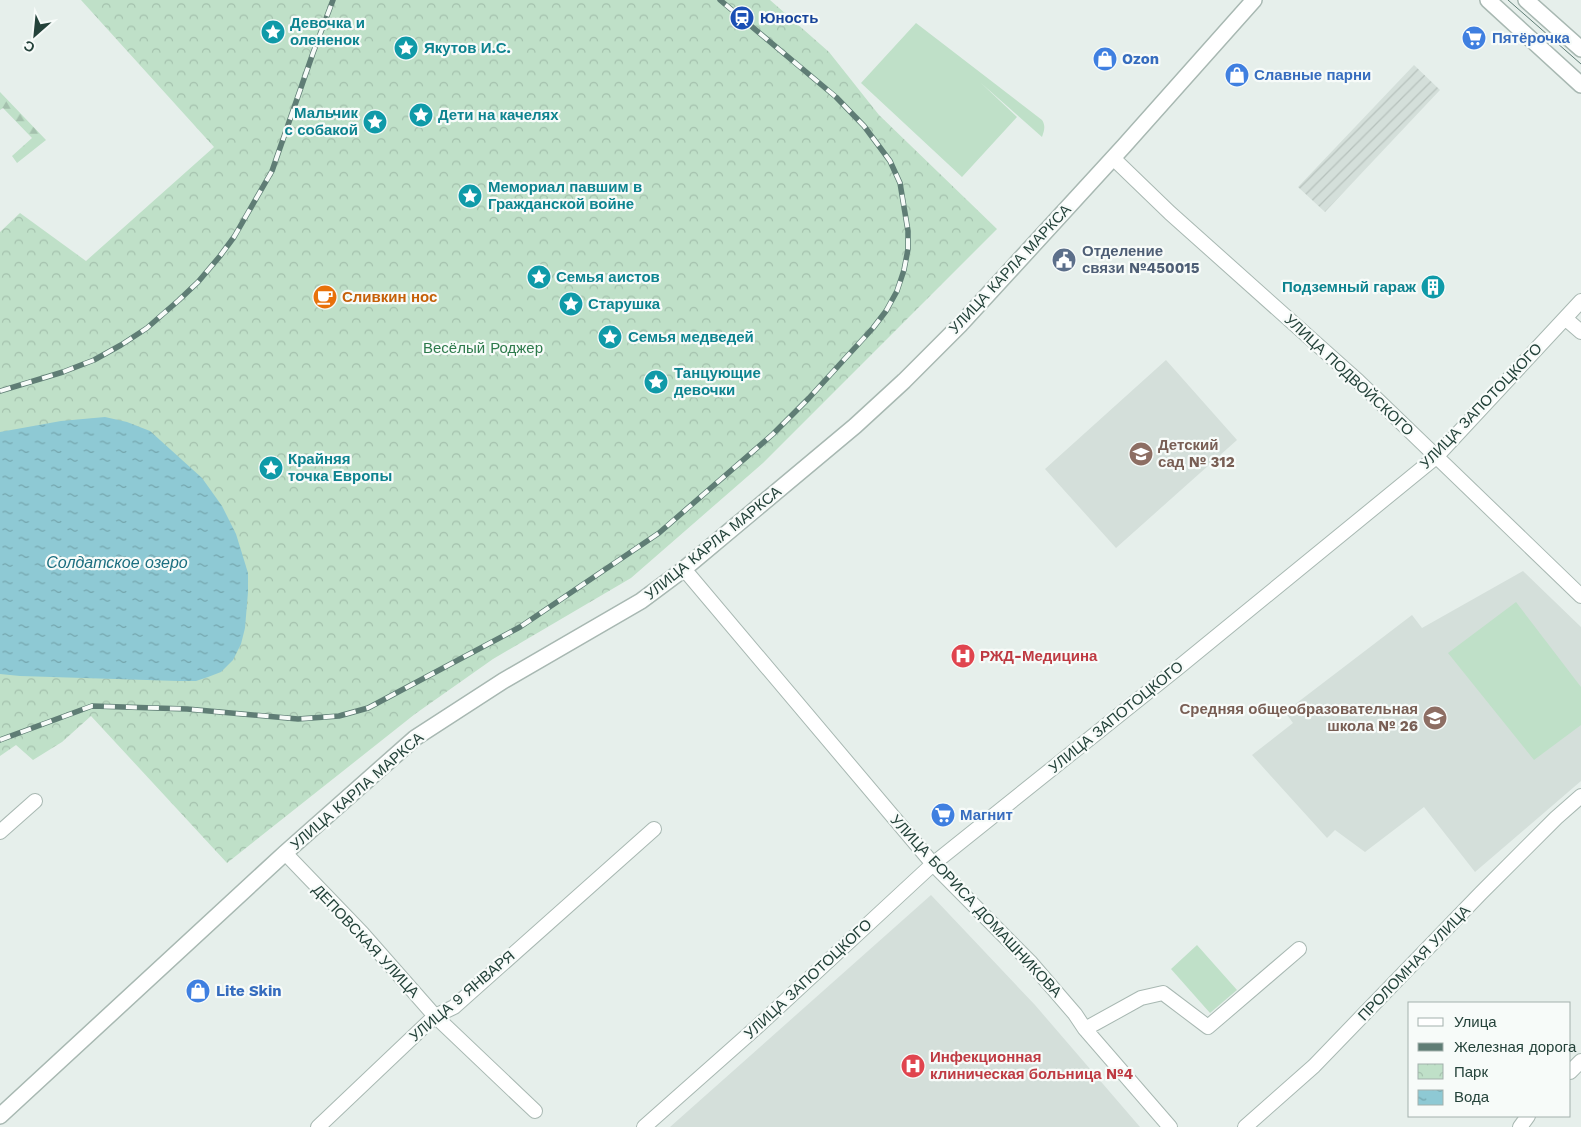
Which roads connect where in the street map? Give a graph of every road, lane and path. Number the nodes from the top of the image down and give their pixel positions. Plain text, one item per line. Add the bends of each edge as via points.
1 (1254, 0) edge
2 (1488, 0) edge
3 (1526, 0) edge
4 (1581, 49) edge
5 (1581, 84) edge
6 (1113, 158) junction
7 (1581, 301) edge
8 (1566, 319) junction
9 (1581, 332) edge
10 (1436, 457) junction
11 (684, 569) junction
12 (1581, 596) edge
13 (1581, 796) edge
14 (35, 801) dead end
15 (654, 829) dead end
16 (0, 832) edge
17 (285, 853) junction
18 (933, 864) junction
19 (1299, 949) dead end
20 (435, 1016) junction
21 (1085, 1028) junction
22 (1581, 1061) edge
23 (1571, 1071) edge
24 (535, 1110) dead end
25 (0, 1116) edge
26 (318, 1127) edge
27 (644, 1127) edge
28 (1170, 1127) edge
29 (1245, 1127) edge

1 - 6 street, УЛИЦА КАРЛА МАРКСА
2 - 5 street
3 - 4 street
6 - 10 street, УЛИЦА ПОДВОЙСКОГО via 1358,381
6 - 11 street, УЛИЦА КАРЛА МАРКСА via 960,325 904,381
7 - 8 street, УЛИЦА ЗАПОТОЦКОГО
8 - 9 street
8 - 10 street, УЛИЦА ЗАПОТОЦКОГО
10 - 12 street, УЛИЦА ПОДВОЙСКОГО
10 - 18 street, УЛИЦА ЗАПОТОЦКОГО
11 - 17 street, УЛИЦА КАРЛА МАРКСА via 641,601 503,681 415,738
11 - 18 street, УЛИЦА БОРИСА ДОМАШНИКОВА
13 - 29 street, ПРОЛОМНАЯ УЛИЦА via 1481,893 1314,1066
14 - 16 street
15 - 20 street, УЛИЦА 9 ЯНВАРЯ via 454,1007
17 - 20 street, ДЕПОВСКАЯ УЛИЦА
17 - 25 street, УЛИЦА КАРЛА МАРКСА
18 - 21 street, УЛИЦА БОРИСА ДОМАШНИКОВА via 1031,963
18 - 27 street, УЛИЦА ЗАПОТОЦКОГО
19 - 21 street via 1208,1027 1163,993 1141,998
20 - 24 street, ДЕПОВСКАЯ УЛИЦА
20 - 26 street, УЛИЦА 9 ЯНВАРЯ
21 - 28 street, УЛИЦА БОРИСА ДОМАШНИКОВА
22 - 23 street

